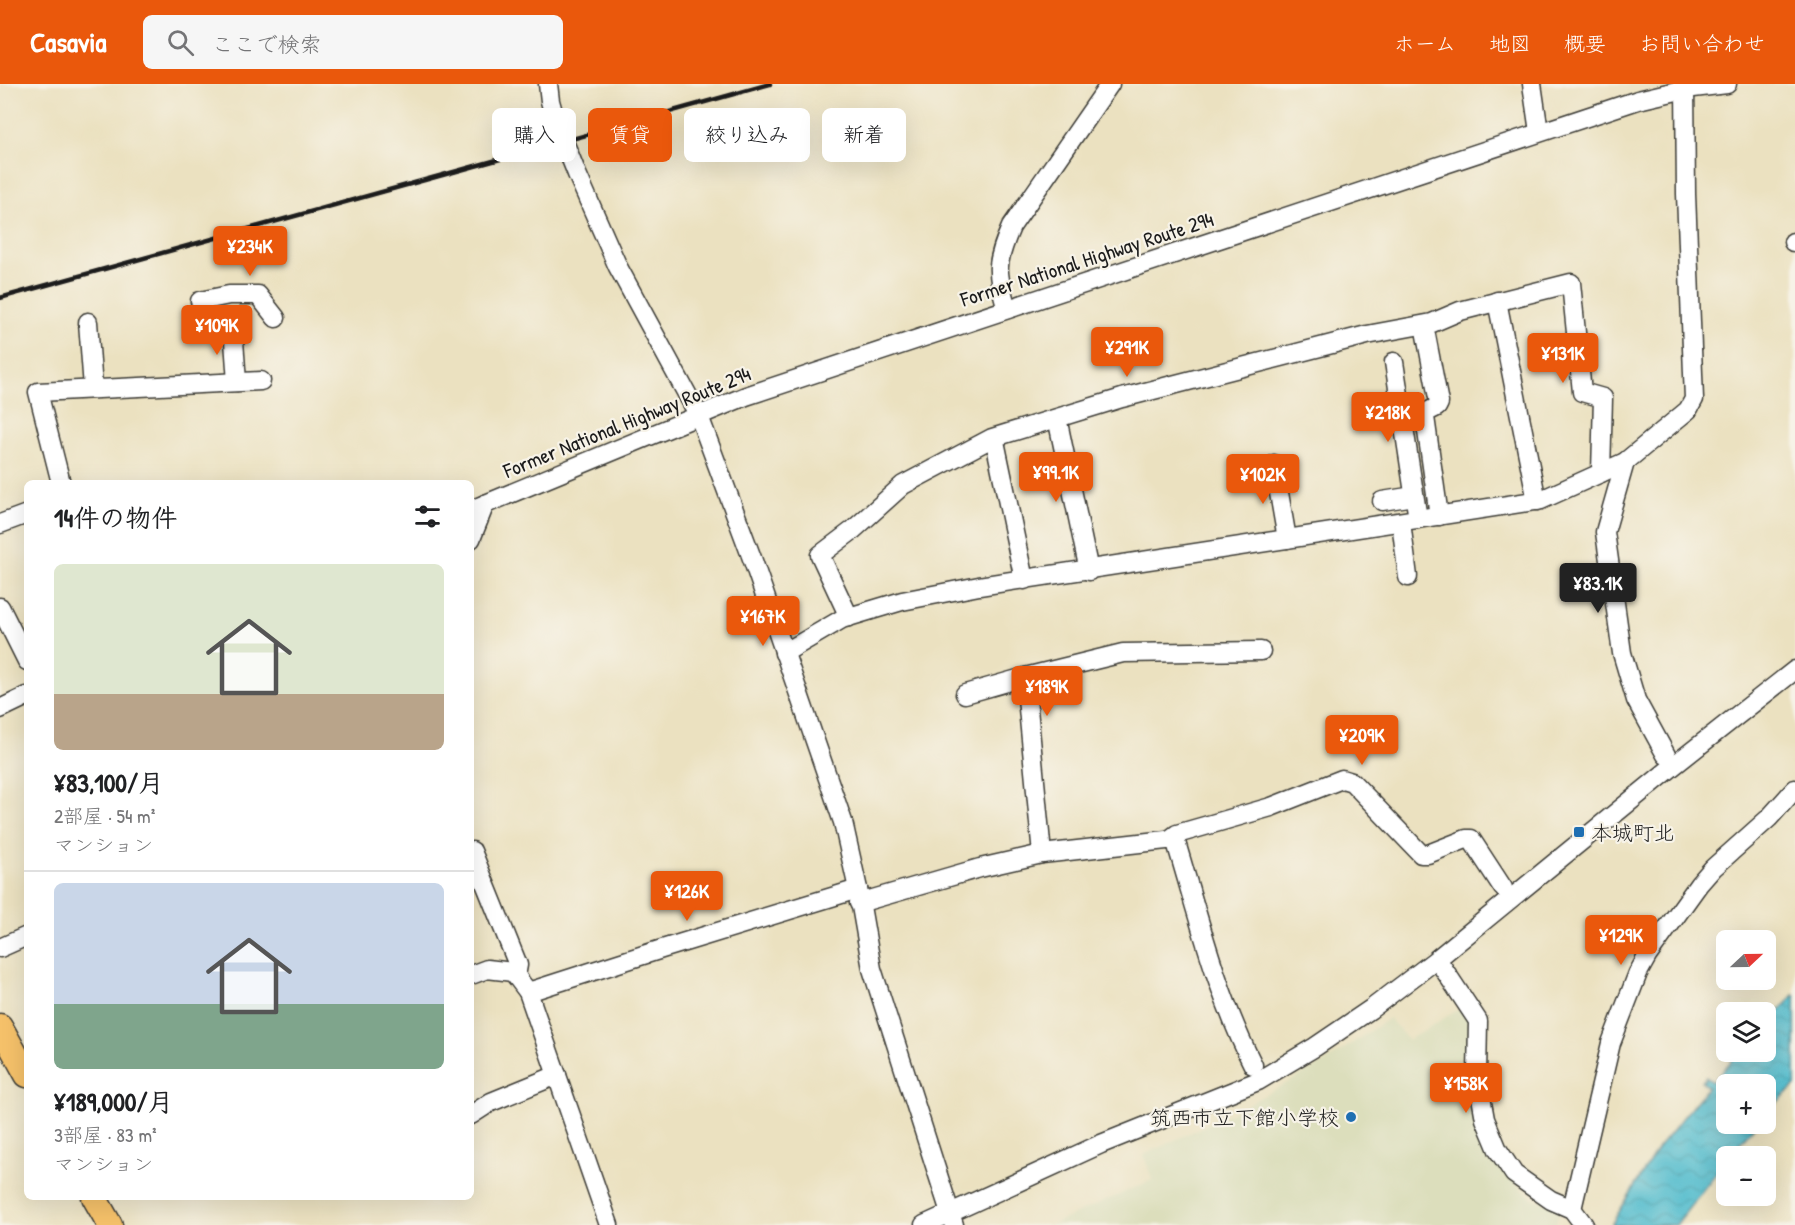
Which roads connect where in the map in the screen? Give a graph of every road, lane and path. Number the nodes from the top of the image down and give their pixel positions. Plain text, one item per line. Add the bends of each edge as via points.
1 (548, 84) edge
2 (1110, 84) edge
3 (1532, 84) edge
4 (1727, 84) edge
5 (1685, 87) edge
6 (1539, 132) junction
7 (200, 301) dead end
8 (1497, 301) junction
9 (1007, 309) junction
10 (276, 318) dead end
11 (88, 322) dead end
12 (1424, 325) junction
13 (233, 327) dead end
14 (1394, 362) dead end
15 (261, 381) dead end
16 (237, 382) junction
17 (93, 388) junction
18 (699, 416) junction
19 (1059, 427) dead end
20 (996, 446) dead end
21 (1625, 462) junction
22 (1275, 464) dead end
23 (1601, 473) junction
24 (60, 480) edge
25 (1414, 496) junction
26 (1382, 501) dead end
27 (1537, 501) junction
28 (478, 507) edge
29 (24, 515) edge
30 (1439, 516) junction
31 (1410, 521) junction
32 (0, 524) edge
33 (474, 525) edge
34 (1287, 539) junction
35 (1089, 571) junction
36 (1408, 577) dead end
37 (1024, 580) junction
38 (0, 607) edge
39 (849, 617) junction
40 (1261, 651) dead end
41 (784, 653) junction
42 (24, 655) edge
43 (1795, 670) edge
44 (1025, 677) junction
45 (964, 694) dead end
46 (24, 697) edge
47 (0, 709) edge
48 (1666, 755) dead end
49 (1795, 789) edge
50 (1169, 840) junction
51 (1042, 854) junction
52 (474, 856) edge
53 (1503, 888) dead end
54 (859, 896) junction
55 (24, 937) edge
56 (0, 948) edge
57 (1437, 959) junction
58 (474, 974) edge
59 (516, 976) junction
60 (528, 992) junction
61 (0, 1026) edge
62 (1253, 1065) dead end
63 (24, 1070) edge
64 (557, 1075) junction
65 (474, 1113) edge
66 (96, 1200) edge
67 (1572, 1209) junction
68 (952, 1220) edge
69 (110, 1225) edge
70 (609, 1225) edge
71 (924, 1225) edge
72 (1584, 1225) edge

1 - 18 street via 555,119 618,267
2 - 9 street via 1011,227 1000,252 998,276
3 - 6 street
4 - 5 street, Former National Highway Route 294
5 - 6 street, Former National Highway Route 294
5 - 21 street via 1694,399 1688,410
6 - 9 street, Former National Highway Route 294
7 - 10 street via 258,295
8 - 12 street
8 - 23 street via 1571,283 1582,392 1603,398
8 - 27 street
9 - 18 street, Former National Highway Route 294 via 746,396
11 - 17 street
12 - 30 street via 1439,403 1425,417
12 - 39 street via 1367,335 1122,398 992,438 903,485 820,555
13 - 16 street
14 - 25 street
15 - 16 street
16 - 17 street
17 - 24 street via 38,392
18 - 28 street, Former National Highway Route 294
18 - 41 street
19 - 35 street
20 - 37 street
21 - 23 street
21 - 48 street via 1605,532 1608,554 1622,653 1636,700
22 - 34 street
23 - 27 street
25 - 26 street
25 - 31 street
27 - 30 street
28 - 33 street
29 - 32 street
30 - 31 street
31 - 34 street
31 - 36 street
34 - 35 street
35 - 37 street
37 - 39 street via 902,601
38 - 42 street
39 - 41 street
40 - 44 street via 1123,653
41 - 54 street via 843,822
43 - 57 street
44 - 45 street
44 - 51 street
46 - 47 street
49 - 67 street via 1713,868 1638,973 1611,1043
50 - 51 street
50 - 53 street via 1342,779 1352,782 1421,854 1471,839
50 - 62 street via 1175,839 1212,960
51 - 54 street
52 - 59 street via 518,965
54 - 60 street via 662,949
54 - 68 street via 872,969
55 - 56 street
57 - 67 street via 1479,1021 1477,1075 1485,1119 1498,1150 1514,1174 1532,1189
57 - 68 street via 1316,1047 1258,1081 1101,1144
58 - 59 street via 487,969 513,972
59 - 60 street
60 - 64 street
61 - 63 main road
64 - 65 street via 490,1102
64 - 70 street
66 - 69 main road
67 - 72 street
68 - 71 street

